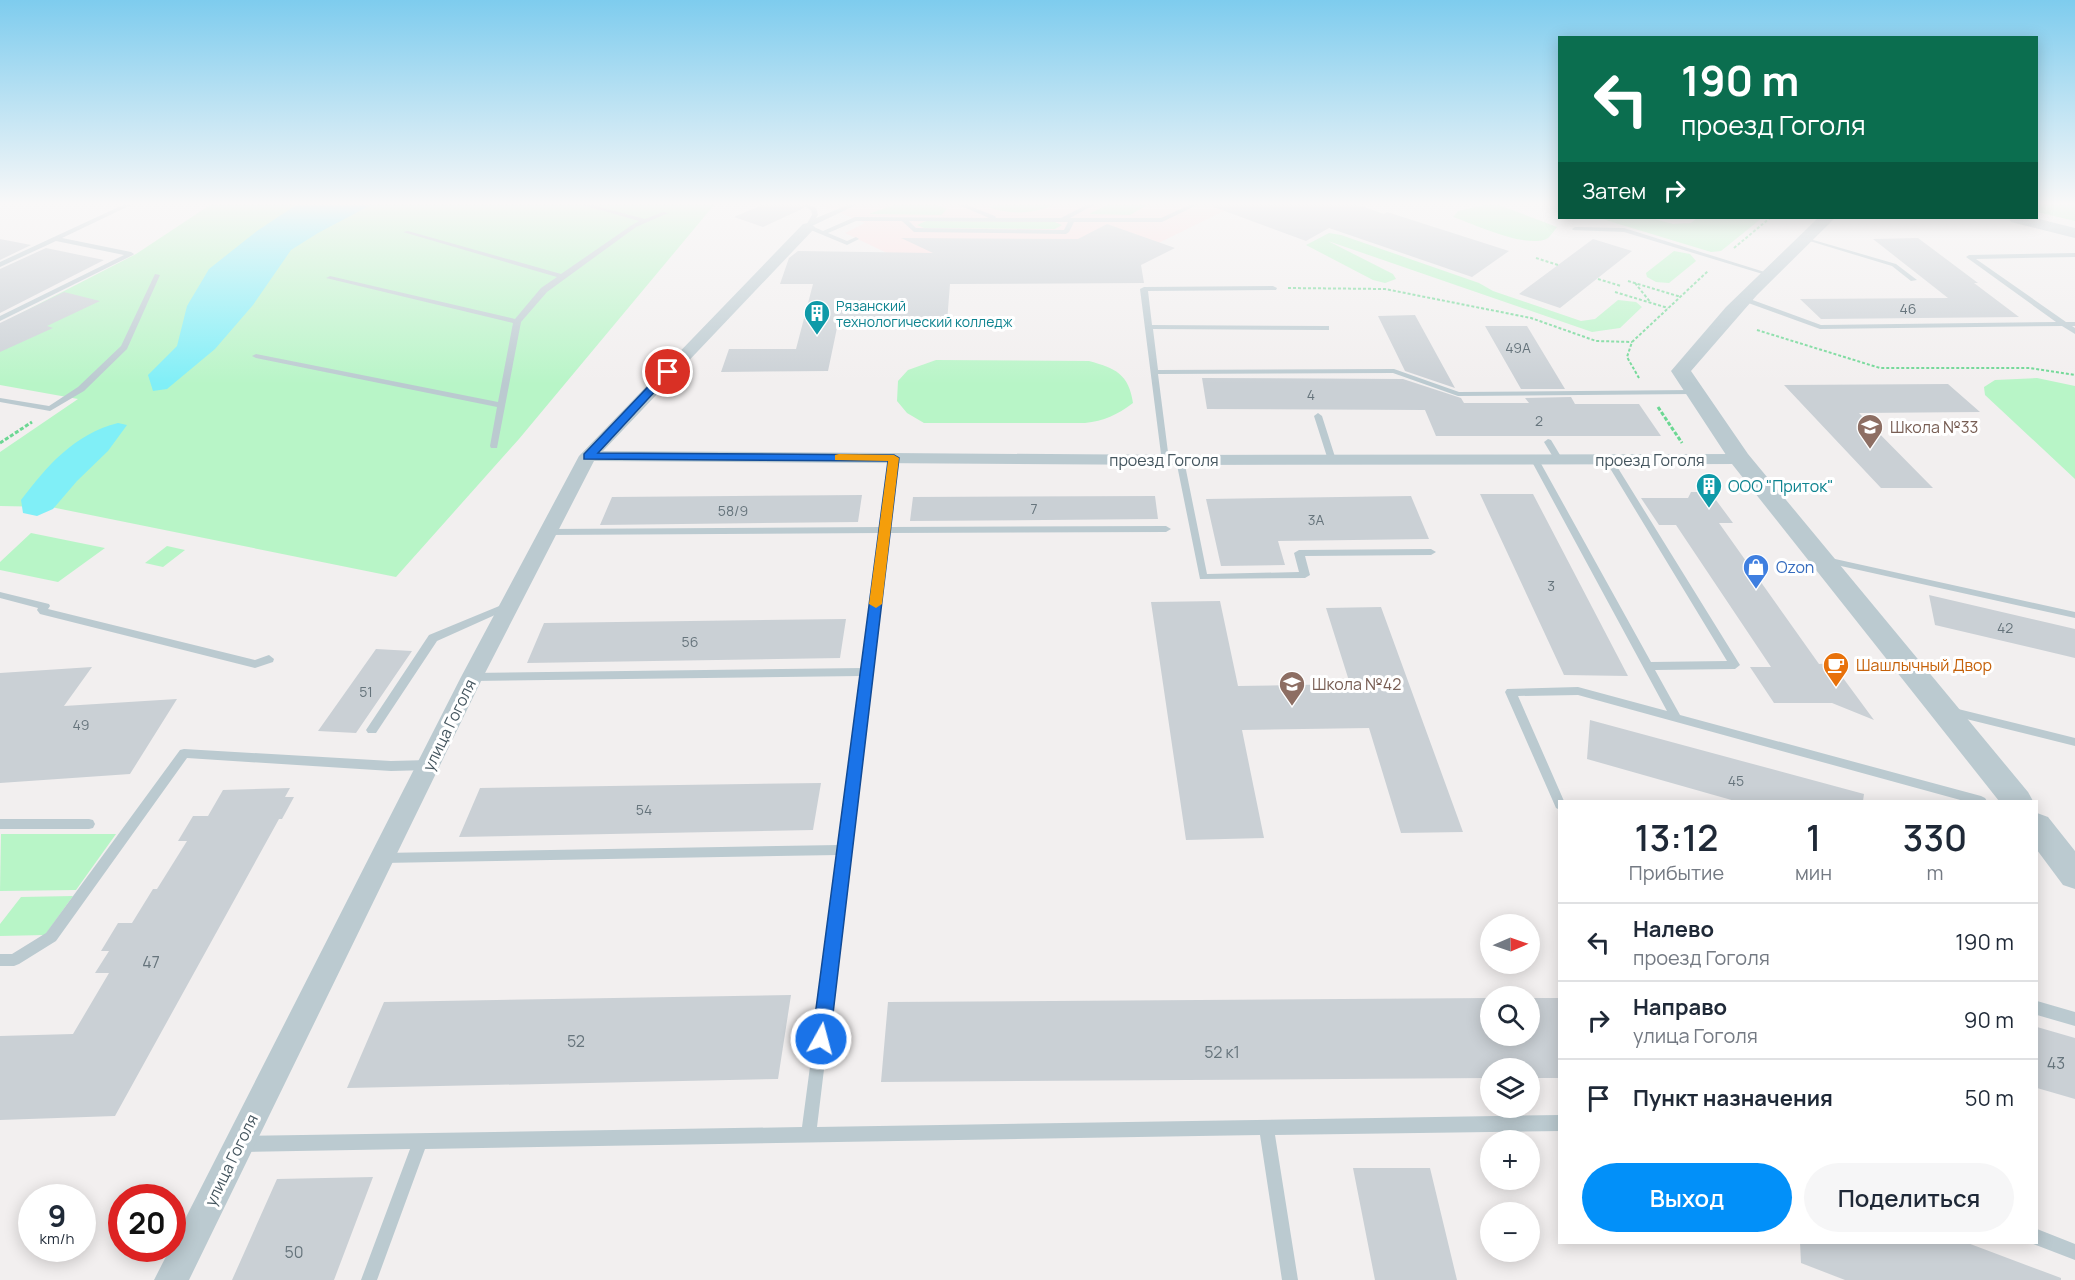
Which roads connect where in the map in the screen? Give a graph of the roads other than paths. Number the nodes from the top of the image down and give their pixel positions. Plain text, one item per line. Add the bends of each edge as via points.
1 (109, 265) edge
2 (523, 265) edge
3 (580, 265) edge
4 (771, 265) edge
5 (1740, 265) edge
6 (1778, 265) edge
7 (1893, 265) edge
8 (1981, 265) edge
9 (1768, 274) junction
10 (157, 275) dead end
11 (563, 276) junction
12 (330, 278) dead end
13 (1913, 280) dead end
14 (1273, 288) road end
15 (1744, 300) junction
16 (0, 319) edge
17 (517, 322) junction
18 (2064, 324) junction
19 (2075, 324) edge
20 (1149, 327) junction
21 (1326, 328) dead end
22 (2075, 332) edge
23 (256, 356) dead end
24 (1154, 372) junction
25 (1693, 392) junction
26 (0, 400) edge
27 (501, 405) junction
28 (1318, 416) dead end
29 (1548, 442) dead end
30 (494, 446) dead end
31 (588, 456) junction
32 (894, 458) junction
33 (1740, 459) junction
34 (1173, 460) junction
35 (1332, 460) junction
36 (1535, 460) junction
37 (1559, 460) junction
38 (1609, 460) junction
39 (1166, 529) dead end
40 (885, 530) junction
41 (546, 532) junction
42 (1431, 552) dead end
43 (1819, 559) junction
44 (0, 595) edge
45 (509, 605) junction
46 (2075, 615) edge
47 (269, 659) dead end
48 (1648, 666) junction
49 (867, 672) junction
50 (472, 677) junction
51 (1942, 709) junction
52 (1676, 717) junction
53 (372, 730) dead end
54 (2075, 742) edge
55 (429, 765) junction
56 (1558, 800) edge
57 (1977, 800) edge
58 (2016, 800) edge
59 (0, 824) edge
60 (89, 824) dead end
61 (2038, 827) edge
62 (845, 850) junction
63 (382, 858) junction
64 (2075, 874) edge
65 (0, 960) edge
66 (2038, 1008) edge
67 (2075, 1019) edge
68 (1558, 1123) edge
69 (1266, 1127) junction
70 (809, 1134) junction
71 (421, 1140) junction
72 (238, 1144) junction
73 (2038, 1238) edge
74 (2075, 1252) edge
75 (171, 1280) edge
76 (369, 1280) edge
77 (1290, 1280) edge

1 - 16 lane
2 - 11 lane
3 - 11 lane
4 - 31 street, улица Гоголя
5 - 9 lane
6 - 9 street
7 - 13 lane
8 - 18 lane
9 - 15 street
10 - 26 lane via 123,346 81,388 50,409
11 - 17 lane via 543,290
12 - 17 lane
14 - 20 lane via 1144,289
15 - 18 lane via 1820,327
15 - 25 street via 1681,372
17 - 27 lane
18 - 19 lane
18 - 22 lane
20 - 21 lane
20 - 24 lane
23 - 27 lane
24 - 25 lane via 1394,371 1458,394
24 - 34 lane
25 - 33 street
27 - 30 lane
28 - 35 lane
29 - 37 lane
31 - 32 street, проезд Гоголя
31 - 41 street, улица Гоголя
32 - 34 street, проезд Гоголя
32 - 40 lane
33 - 38 street, проезд Гоголя
33 - 43 street
34 - 35 street, проезд Гоголя
34 - 42 lane via 1203,577 1305,575 1299,553
35 - 36 street, проезд Гоголя
36 - 37 street, проезд Гоголя
36 - 48 lane
37 - 38 street, проезд Гоголя
38 - 48 lane via 1735,665
39 - 40 lane
40 - 41 lane
40 - 49 lane
41 - 45 street, улица Гоголя
43 - 46 lane
43 - 51 street
44 - 47 lane via 45,606 44,612 255,664
45 - 50 street, улица Гоголя
45 - 53 lane via 433,638
48 - 52 lane
49 - 50 lane
49 - 62 lane
50 - 55 street, улица Гоголя
51 - 54 lane
51 - 58 street
52 - 56 lane via 1578,691 1511,692
52 - 57 lane
55 - 63 street, улица Гоголя
55 - 65 lane via 184,753 51,937 14,960
59 - 60 lane
61 - 64 street
62 - 63 lane
62 - 70 lane
63 - 72 street, улица Гоголя
66 - 67 lane
68 - 69 lane
69 - 70 lane
69 - 77 lane
70 - 71 lane
71 - 72 lane
71 - 76 lane
72 - 75 street, улица Гоголя
73 - 74 lane

